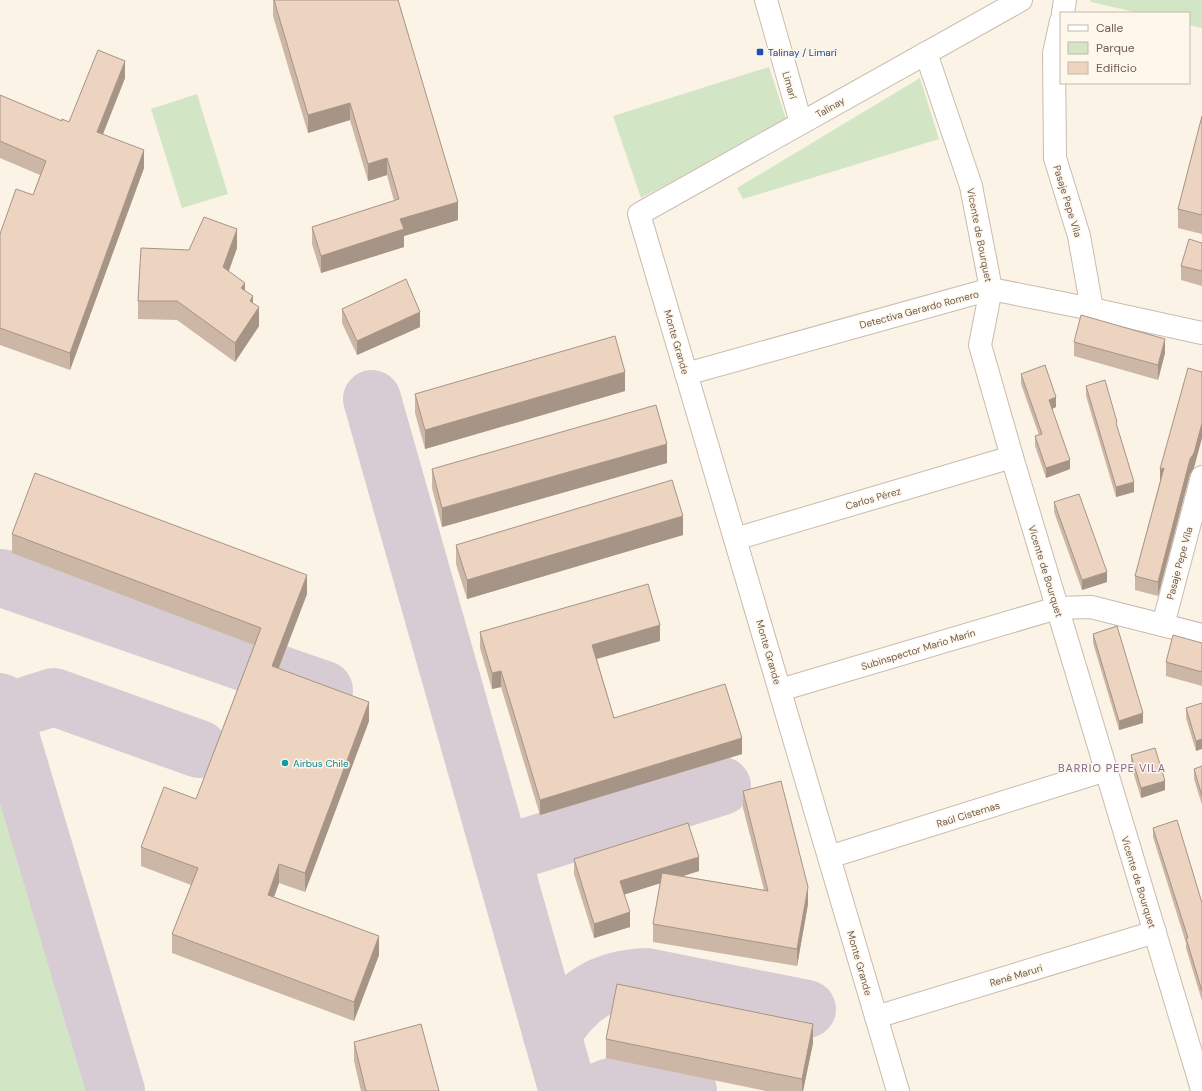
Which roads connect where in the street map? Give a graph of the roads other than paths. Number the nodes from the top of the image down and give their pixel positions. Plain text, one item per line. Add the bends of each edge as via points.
1 (766, 0) edge
2 (1021, 0) edge
3 (1065, 0) edge
4 (1063, 12) edge
5 (1060, 26) edge
6 (926, 53) junction
7 (801, 123) junction
8 (639, 214) joint
9 (991, 289) junction
10 (1092, 309) junction
11 (1202, 334) edge
12 (686, 374) junction
13 (1012, 457) junction
14 (1202, 477) edge
15 (735, 539) junction
16 (1057, 608) junction
17 (1163, 625) junction
18 (1202, 635) edge
19 (780, 690) junction
20 (1106, 770) junction
21 (829, 857) junction
22 (1155, 932) junction
23 (876, 1017) junction
24 (1197, 1087) edge
25 (898, 1091) edge

1 - 7 street, Limarí
2 - 6 street, Talinay
3 - 4 street
5 - 10 street, Pasaje Pepe Vila via 1054,53 1055,158 1079,236
6 - 7 street, Talinay
6 - 9 street, Vicente de Bourquet via 971,186
7 - 8 street, Talinay
8 - 12 street, Monte Grande
9 - 10 street, Detectiva Gerardo Romero
9 - 12 street, Detectiva Gerardo Romero
9 - 13 street, Vicente de Bourquet via 980,345
10 - 11 street, Detectiva Gerardo Romero
12 - 15 street, Monte Grande
13 - 15 street, Carlos Pérez
13 - 16 street, Vicente de Bourquet
14 - 17 street, Pasaje Pepe Vila
15 - 19 street, Monte Grande
16 - 17 street via 1091,607
16 - 19 street, Subinspector Mario Marín
16 - 20 street, Vicente de Bourquet
17 - 18 street
19 - 21 street, Monte Grande
20 - 21 street, Raúl Cisternas
20 - 22 street, Vicente de Bourquet
21 - 23 street, Monte Grande
22 - 23 street, René Maruri
22 - 24 street, Vicente de Bourquet
23 - 25 street, Monte Grande

